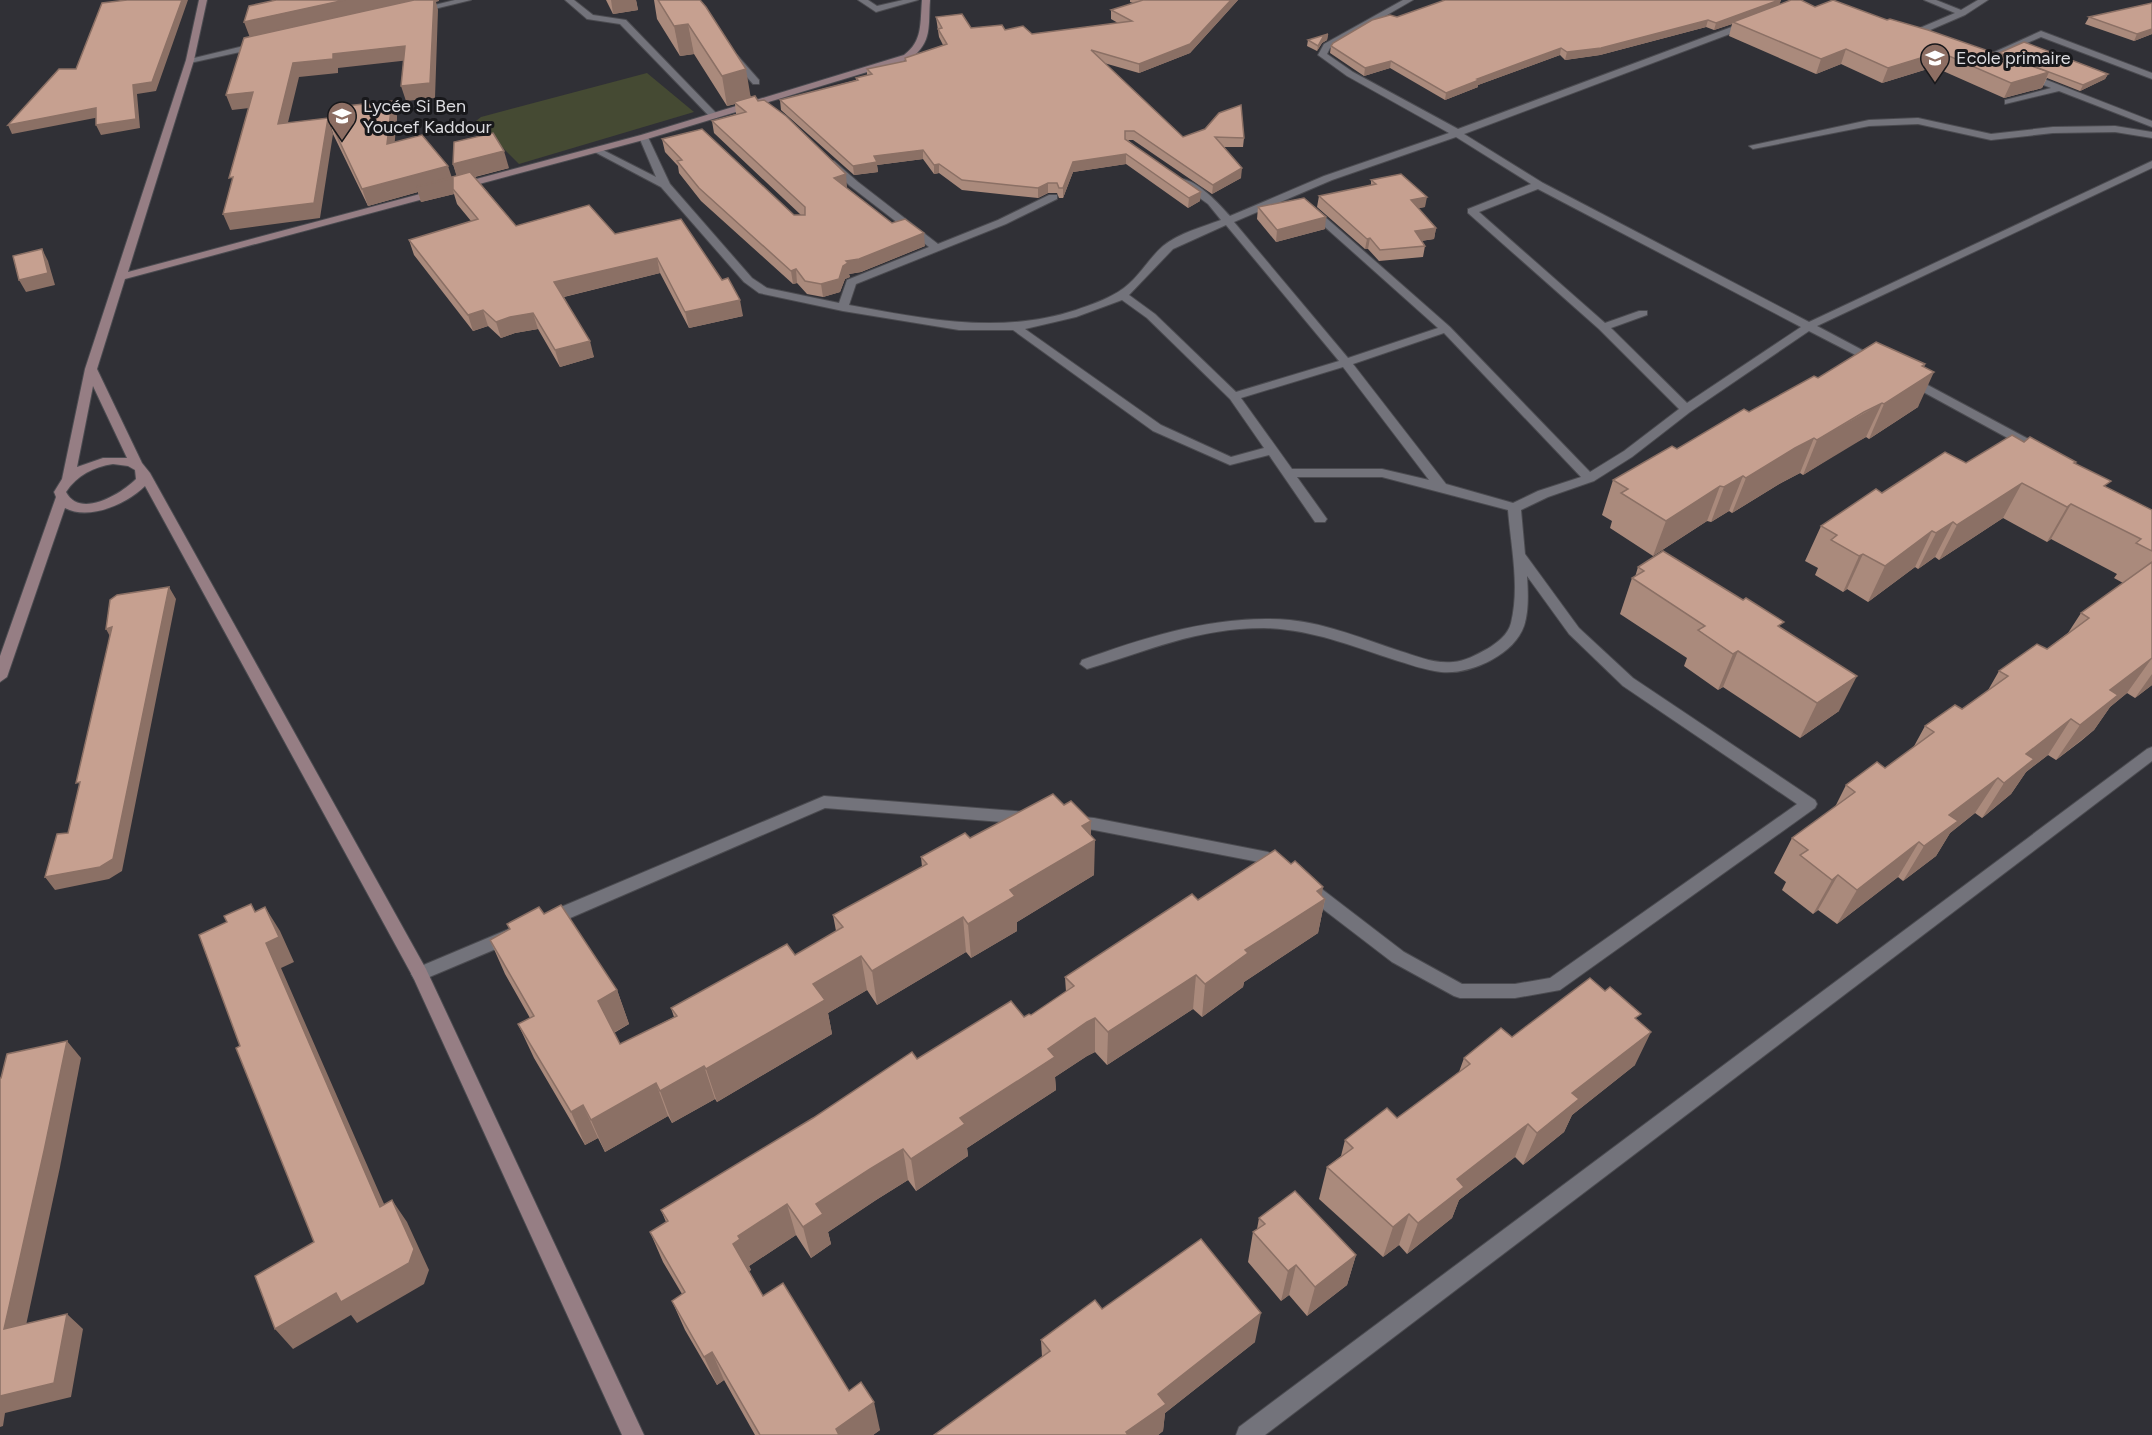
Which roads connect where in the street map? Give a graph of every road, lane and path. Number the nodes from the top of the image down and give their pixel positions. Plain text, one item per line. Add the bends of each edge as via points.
1 (203, 0) edge
2 (467, 0) edge
3 (569, 0) edge
4 (862, 0) edge
5 (915, 0) edge
6 (926, 0) edge
7 (1409, 0) edge
8 (1928, 0) edge
9 (1984, 0) edge
10 (409, 13) edge
11 (1962, 13) junction
12 (1753, 22) edge
13 (1901, 30) edge
14 (1911, 35) junction
15 (1932, 42) edge
16 (271, 43) edge
17 (727, 49) edge
18 (1973, 56) edge
19 (1983, 59) junction
20 (190, 60) junction
21 (1995, 63) edge
22 (2017, 72) edge
23 (2152, 76) edge
24 (756, 82) dead end
25 (2061, 88) junction
26 (2008, 102) edge
27 (714, 116) junction
28 (692, 122) junction
29 (2152, 124) edge
30 (700, 130) edge
31 (1457, 133) junction
32 (2152, 135) edge
33 (644, 137) junction
34 (1753, 146) dead end
35 (596, 150) junction
36 (823, 154) edge
37 (2152, 164) edge
38 (1172, 174) edge
39 (665, 185) junction
40 (1539, 185) junction
41 (1294, 194) junction
42 (1053, 197) edge
43 (1227, 222) junction
44 (936, 247) junction
45 (120, 277) junction
46 (1122, 295) junction
47 (843, 308) junction
48 (1643, 313) dead end
49 (1811, 325) junction
50 (1014, 326) junction
51 (1603, 327) junction
52 (1446, 329) junction
53 (1346, 363) junction
54 (91, 369) junction
55 (1234, 396) junction
56 (1686, 409) junction
57 (1273, 450) junction
58 (2038, 450) edge
59 (140, 468) junction
60 (1289, 473) junction
61 (1589, 478) junction
62 (68, 479) junction
63 (1441, 487) junction
64 (61, 499) junction
65 (1514, 508) junction
66 (1320, 519) dead end
67 (1517, 552) junction
68 (1087, 664) dead end
69 (0, 677) edge
70 (2152, 753) edge
71 (420, 974) junction
72 (633, 1435) edge
73 (1247, 1435) edge

1 - 20 street
2 - 10 street
3 - 27 street via 590,17 623,22
4 - 5 street via 876,9
6 - 27 street via 923,36 919,48 907,57 766,105
7 - 31 street via 1327,46 1322,55
8 - 11 street
9 - 11 street
11 - 14 street
12 - 31 street
13 - 14 street
14 - 15 street
16 - 20 street
17 - 24 street
18 - 19 street
19 - 21 street
19 - 23 street via 2041,34
20 - 45 street
22 - 25 street
25 - 26 street
25 - 29 street
27 - 28 street
28 - 30 street
28 - 33 street
31 - 40 street
31 - 41 street via 1328,178
32 - 34 lane via 2115,129 2064,129 1991,137 1918,121 1869,123
33 - 35 street
33 - 39 street
35 - 39 street
35 - 45 street
36 - 44 street via 854,184
37 - 49 street
38 - 43 street via 1212,202
39 - 47 street via 748,280 763,291
40 - 49 street
40 - 51 street via 1472,211
41 - 43 street
41 - 52 street
42 - 44 street
43 - 46 street via 1167,246 1135,287
43 - 53 street
44 - 47 street via 851,282
45 - 54 street
46 - 50 street via 1078,312
46 - 55 street via 1151,316
47 - 50 street via 941,325
48 - 51 street
49 - 56 street
49 - 58 street
50 - 57 street via 1157,428 1230,462
51 - 56 street
52 - 53 street
52 - 61 street
53 - 55 street
53 - 63 street
54 - 59 street
54 - 62 street
55 - 57 street
56 - 61 street via 1628,454
57 - 60 street
59 - 62 street via 128,461 108,461 85,468
59 - 64 street via 143,480 116,501 76,507
59 - 71 street
60 - 63 street via 1382,473
60 - 66 street
61 - 65 street
62 - 64 street via 60,492
63 - 65 street
64 - 69 street
65 - 67 street
67 - 68 street via 1518,624 1508,641 1486,656 1454,667 1424,664 1292,625 1240,624 1185,632
67 - 71 street via 1574,631 1628,682 1809,804 1554,985 1515,991 1460,991 1398,957 1268,858 1094,824 824,802
70 - 73 street
71 - 72 street

